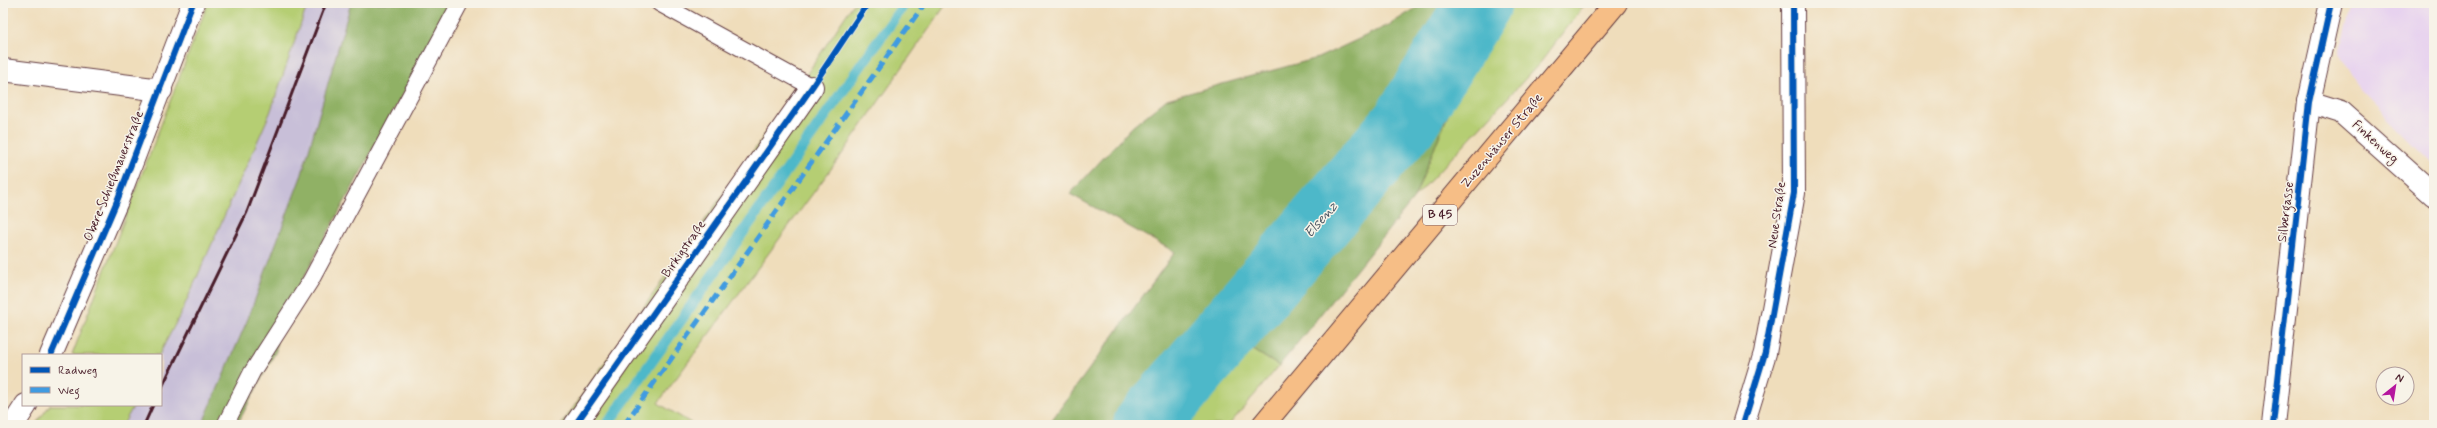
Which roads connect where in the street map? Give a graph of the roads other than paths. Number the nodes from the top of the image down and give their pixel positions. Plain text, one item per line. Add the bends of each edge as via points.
1 (193, 3) edge
2 (460, 3) edge
3 (660, 3) edge
4 (1616, 3) edge
5 (1793, 3) edge
6 (2332, 3) edge
7 (3, 70) edge
8 (812, 86) joint
9 (161, 90) junction
10 (2309, 102) junction
11 (2434, 194) edge
12 (51, 354) edge
13 (25, 406) edge
14 (13, 425) edge
15 (225, 425) edge
16 (575, 425) edge
17 (1263, 425) edge
18 (1743, 425) edge
19 (2273, 425) edge

1 - 9 street, Obere Schießmauerstraße
2 - 15 lane via 311,280 252,372
3 - 8 lane
4 - 17 main road, Zuzenhäuser Straße / B 45
5 - 18 street, Neue Straße via 1794,193 1765,353
6 - 10 street, Silbergasse
7 - 9 street
8 - 16 street, Birkigstraße
9 - 12 street, Obere Schießmauerstraße
10 - 11 street, Finkenweg via 2341,112
10 - 19 street, Silbergasse
13 - 14 street

